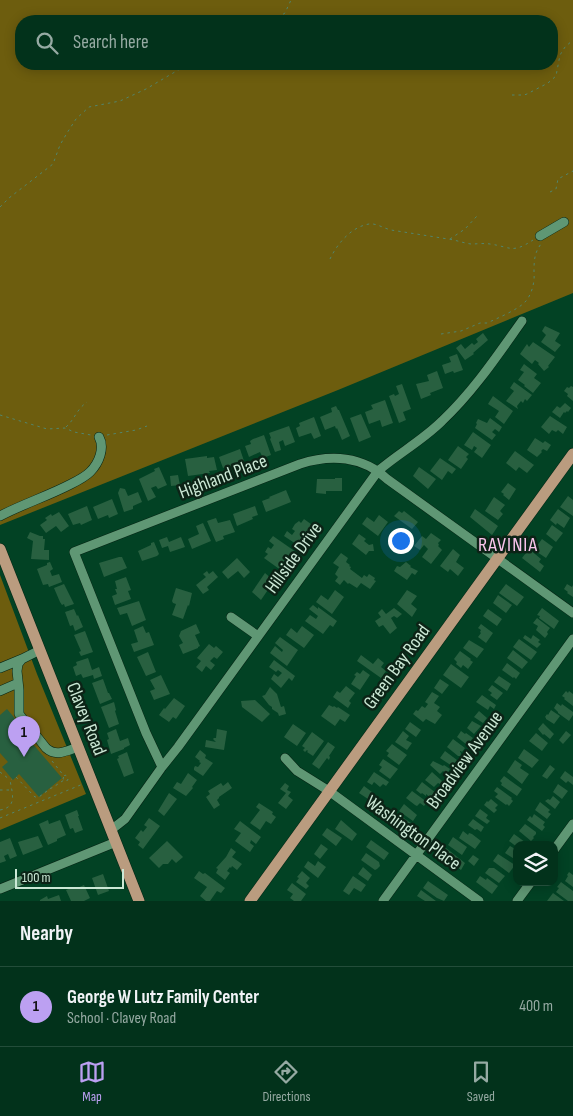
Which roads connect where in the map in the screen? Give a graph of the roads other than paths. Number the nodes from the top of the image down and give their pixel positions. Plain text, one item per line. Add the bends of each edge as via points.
1 (564, 222) dead end
2 (540, 236) road end
3 (522, 321) dead end
4 (98, 437) road end
5 (573, 454) edge
6 (378, 471) junction
7 (0, 516) edge
8 (0, 549) edge
9 (498, 558) junction
10 (573, 613) edge
11 (231, 618) dead end
12 (258, 636) junction
13 (573, 639) edge
14 (40, 650) junction
15 (22, 660) junction
16 (0, 668) edge
17 (18, 683) junction
18 (0, 691) edge
19 (78, 747) junction
20 (285, 758) dead end
21 (162, 767) junction
22 (329, 791) junction
23 (573, 824) edge
24 (111, 830) junction
25 (116, 842) junction
26 (558, 845) edge
27 (417, 855) junction
28 (528, 886) edge
29 (0, 889) edge
30 (139, 901) edge
31 (250, 901) edge
32 (384, 901) edge
33 (479, 901) edge
34 (517, 901) edge

1 - 2 street
3 - 6 street, Hillside Drive via 456,408 412,447
4 - 7 street via 102,445 100,455 90,473
5 - 9 main road, Green Bay Road
6 - 9 street, Highland Place
6 - 12 street, Hillside Drive
6 - 21 street, Highland Place via 347,459 312,460 74,552
8 - 14 main road, Clavey Road
9 - 10 street, Highland Place
9 - 22 main road, Green Bay Road
11 - 12 street
12 - 21 street, Hillside Drive
13 - 27 street, Broadview Avenue
14 - 15 street
14 - 19 main road, Clavey Road
15 - 16 street
15 - 17 street via 18,664
17 - 18 street
17 - 19 street via 19,714 46,748 56,753
19 - 24 main road, Clavey Road
20 - 22 street, Washington Place via 298,771
21 - 24 street, Hillside Drive via 125,819
22 - 27 street, Washington Place
22 - 31 main road, Green Bay Road
23 - 26 street
24 - 25 main road, Clavey Road
25 - 29 street
25 - 30 main road, Clavey Road
27 - 32 street, Broadview Avenue
27 - 33 street, Washington Place
28 - 34 street

